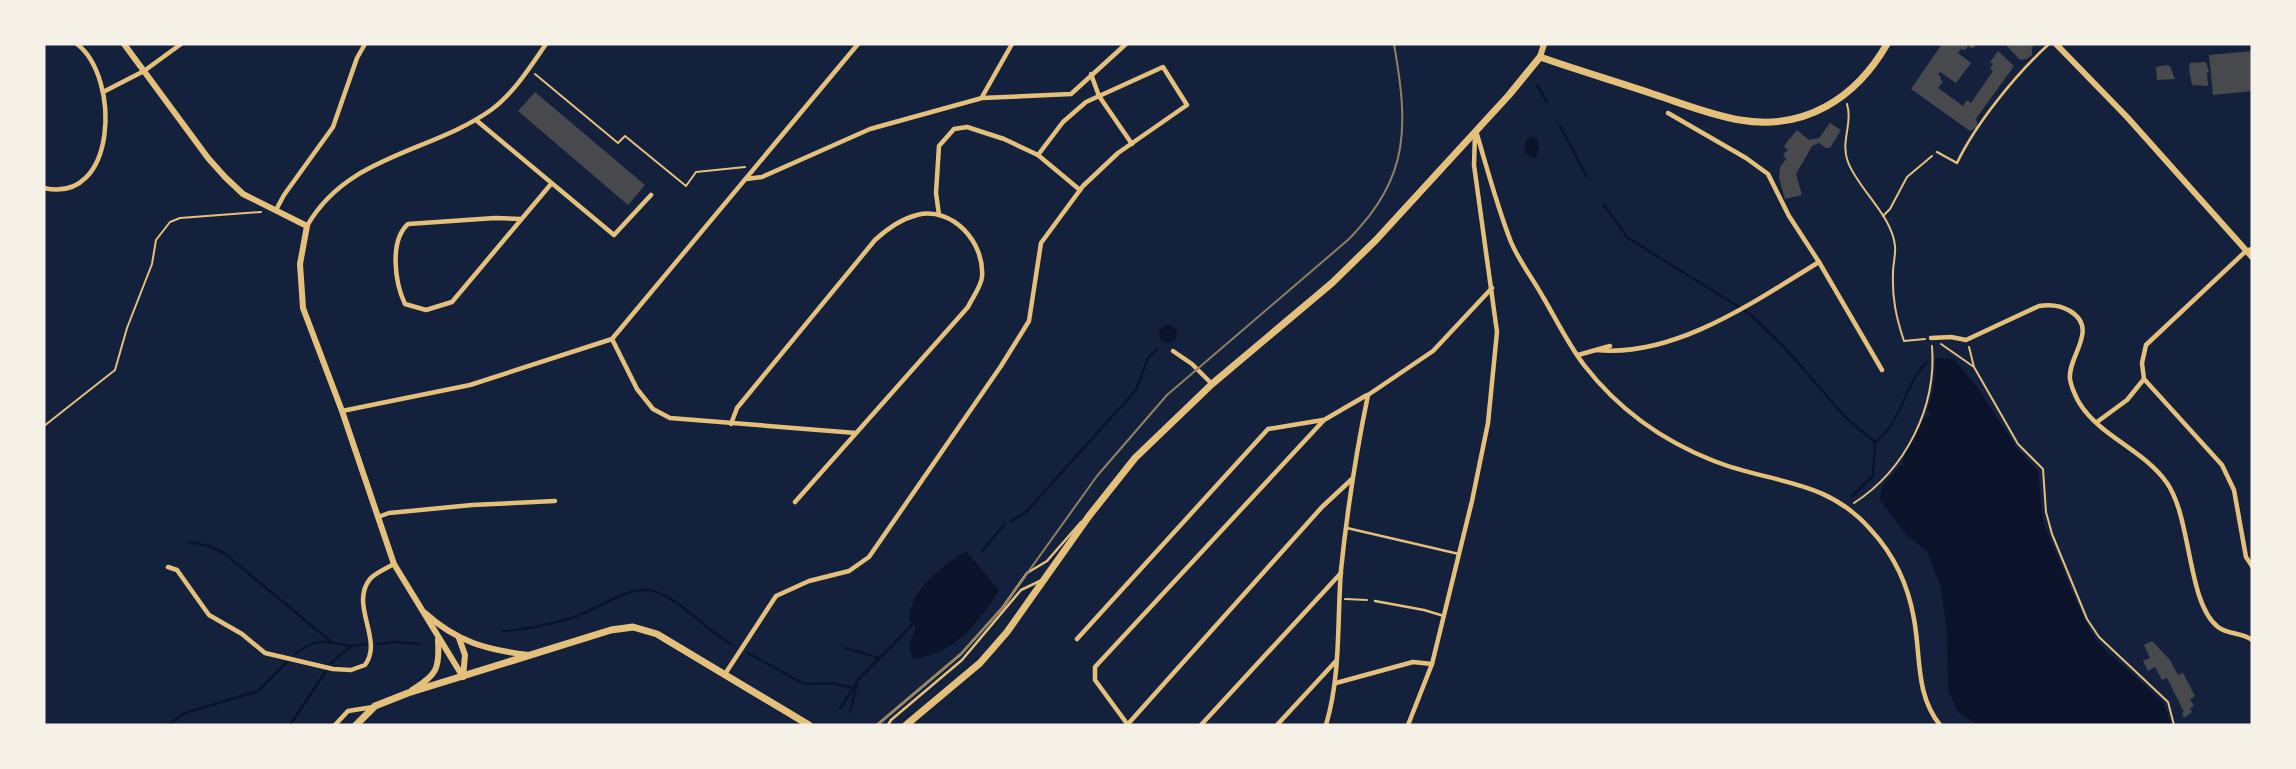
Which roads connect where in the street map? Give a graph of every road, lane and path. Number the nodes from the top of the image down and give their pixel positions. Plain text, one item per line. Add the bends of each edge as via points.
1 (77, 44) edge
2 (124, 44) edge
3 (181, 44) edge
4 (365, 44) edge
5 (546, 44) edge
6 (858, 44) edge
7 (1012, 44) edge
8 (1126, 44) edge
9 (1544, 44) edge
10 (1887, 44) edge
11 (2049, 44) edge
12 (2056, 44) edge
13 (1540, 57) junction
14 (529, 69) junction
15 (144, 71) junction
16 (1091, 74) junction
17 (105, 91) junction
18 (1099, 96) junction
19 (1844, 96) junction
20 (982, 98) junction
21 (1668, 113) dead end
22 (475, 120) junction
23 (1475, 130) junction
24 (1132, 144) junction
25 (1937, 152) joint
26 (1038, 155) junction
27 (757, 166) junction
28 (746, 179) junction
29 (551, 184) junction
30 (44, 188) edge
31 (1080, 190) junction
32 (651, 195) dead end
33 (276, 210) junction
34 (939, 215) junction
35 (1882, 216) junction
36 (520, 219) junction
37 (307, 226) junction
38 (2249, 250) edge
39 (2252, 257) edge
40 (1819, 261) junction
41 (1492, 288) junction
42 (1931, 338) junction
43 (612, 339) junction
44 (1966, 340) junction
45 (1610, 346) dead end
46 (1596, 350) junction
47 (1173, 351) dead end
48 (1578, 355) junction
49 (1975, 367) junction
50 (1882, 369) dead end
51 (2144, 379) junction
52 (1213, 384) junction
53 (1368, 395) junction
54 (342, 411) junction
55 (1324, 420) junction
56 (2097, 422) junction
57 (731, 424) junction
58 (44, 426) edge
59 (856, 433) junction
60 (1353, 479) junction
61 (555, 501) dead end
62 (795, 502) dead end
63 (1848, 507) junction
64 (1089, 516) junction
65 (377, 517) junction
66 (1347, 528) junction
67 (1459, 554) junction
68 (394, 564) junction
69 (2252, 566) edge
70 (169, 567) dead end
71 (1341, 572) junction
72 (1044, 579) junction
73 (1340, 599) junction
74 (1375, 601) joint
75 (420, 608) junction
76 (1444, 616) junction
77 (438, 638) junction
78 (459, 638) junction
79 (1077, 639) dead end
80 (2252, 640) edge
81 (531, 656) junction
82 (1336, 661) junction
83 (1432, 664) junction
84 (725, 674) junction
85 (463, 677) junction
86 (1336, 683) junction
87 (408, 693) junction
88 (374, 706) junction
89 (335, 725) edge
90 (356, 725) edge
91 (809, 725) edge
92 (877, 725) edge
93 (888, 725) edge
94 (906, 725) edge
95 (1128, 725) edge
96 (1201, 725) edge
97 (1277, 725) edge
98 (1326, 725) edge
99 (1408, 725) edge
100 (1940, 725) edge
101 (2174, 725) edge

1 - 17 street via 97,69
2 - 15 street
3 - 15 street
4 - 33 street via 333,127
5 - 14 street
6 - 27 street
7 - 20 street
8 - 16 street
9 - 13 street
10 - 19 main road
11 - 25 lane via 1968,140 1957,163
12 - 38 street
13 - 19 main road via 1743,121 1798,117
13 - 23 main road
14 - 22 street via 510,93
14 - 27 path via 618,144 625,135 686,186 696,172
15 - 17 street
15 - 33 street via 225,177 243,194
16 - 18 street
16 - 20 street via 1070,94
17 - 30 street via 106,129 93,169 71,188
18 - 24 street
18 - 24 street via 1163,67 1187,105
18 - 26 street via 1063,122
19 - 35 path via 1850,116 1844,145 1848,163
20 - 28 street via 870,129 762,177
21 - 40 street via 1768,174
22 - 29 street
22 - 37 street via 343,184 319,205
23 - 41 street via 1474,165
23 - 48 street via 1512,244
23 - 52 main road via 1332,283
24 - 31 street
25 - 35 path via 1907,177
26 - 31 street
26 - 34 street via 967,127 954,129 939,146
27 - 28 street
28 - 43 street
29 - 32 street via 614,235
29 - 36 street
31 - 84 street via 1041,243 1028,321 869,557 849,571 776,596
33 - 37 street
33 - 58 path via 170,222 156,240 115,370
34 - 57 street via 918,214 893,225 875,240 737,408
34 - 59 street via 959,225 976,242 982,279 968,307
35 - 42 path via 1895,245 1892,298 1904,341
36 - 36 street via 408,224 400,231 396,247 398,291 405,304 426,310 452,302
37 - 54 street via 300,264 303,308
38 - 39 street
38 - 51 street via 2146,345
40 - 46 street via 1736,312 1667,341 1634,350
40 - 50 street
41 - 53 street via 1433,351
41 - 67 street via 1497,332 1488,423
42 - 44 street
42 - 49 path
42 - 63 path via 1931,380 1919,426 1890,472
43 - 54 street via 470,385
43 - 57 street via 653,410 670,418
44 - 49 path
44 - 56 street via 2039,306 2060,306 2072,312 2083,335 2069,377 2079,403
45 - 46 street
46 - 48 street
47 - 52 street
48 - 63 street via 1625,410 1665,438 1716,462 1819,491
49 - 101 path via 2018,444 2043,469 2052,534 2087,619 2113,652 2168,702
51 - 56 street via 2127,400
51 - 69 street via 2222,466 2234,490 2246,558
52 - 64 main road via 1135,458
53 - 55 street
53 - 60 street
54 - 65 street
55 - 79 street via 1269,429
55 - 95 street via 1095,667 1095,680
56 - 80 street via 2167,483 2179,505 2197,588 2209,616 2219,628
57 - 59 street
59 - 62 street
60 - 66 street
60 - 95 street via 1322,507
61 - 65 street via 458,506
63 - 100 street via 1871,529 1901,571 1915,621 1921,683
64 - 72 main road
64 - 92 lane via 1047,561 1027,573 961,654
65 - 68 street
66 - 67 lane
66 - 71 street
67 - 76 street
68 - 70 street via 370,578 362,598 370,655 365,665 351,670 265,653 209,615 177,570
68 - 75 street
71 - 73 street
71 - 96 street
72 - 93 lane via 1021,590 962,660
72 - 94 main road via 980,663
73 - 74 path
73 - 82 street
74 - 76 lane
75 - 77 street
75 - 78 street
76 - 83 street
77 - 85 street
77 - 87 street via 439,658 433,676
78 - 81 street via 493,651
78 - 85 street via 465,655
81 - 84 main road via 611,629 633,627 657,634
81 - 85 main road
82 - 86 street
82 - 97 street
83 - 86 street via 1413,662
83 - 99 street
84 - 91 main road
85 - 87 main road
86 - 98 street
87 - 88 main road
88 - 89 street via 348,711
88 - 90 main road

